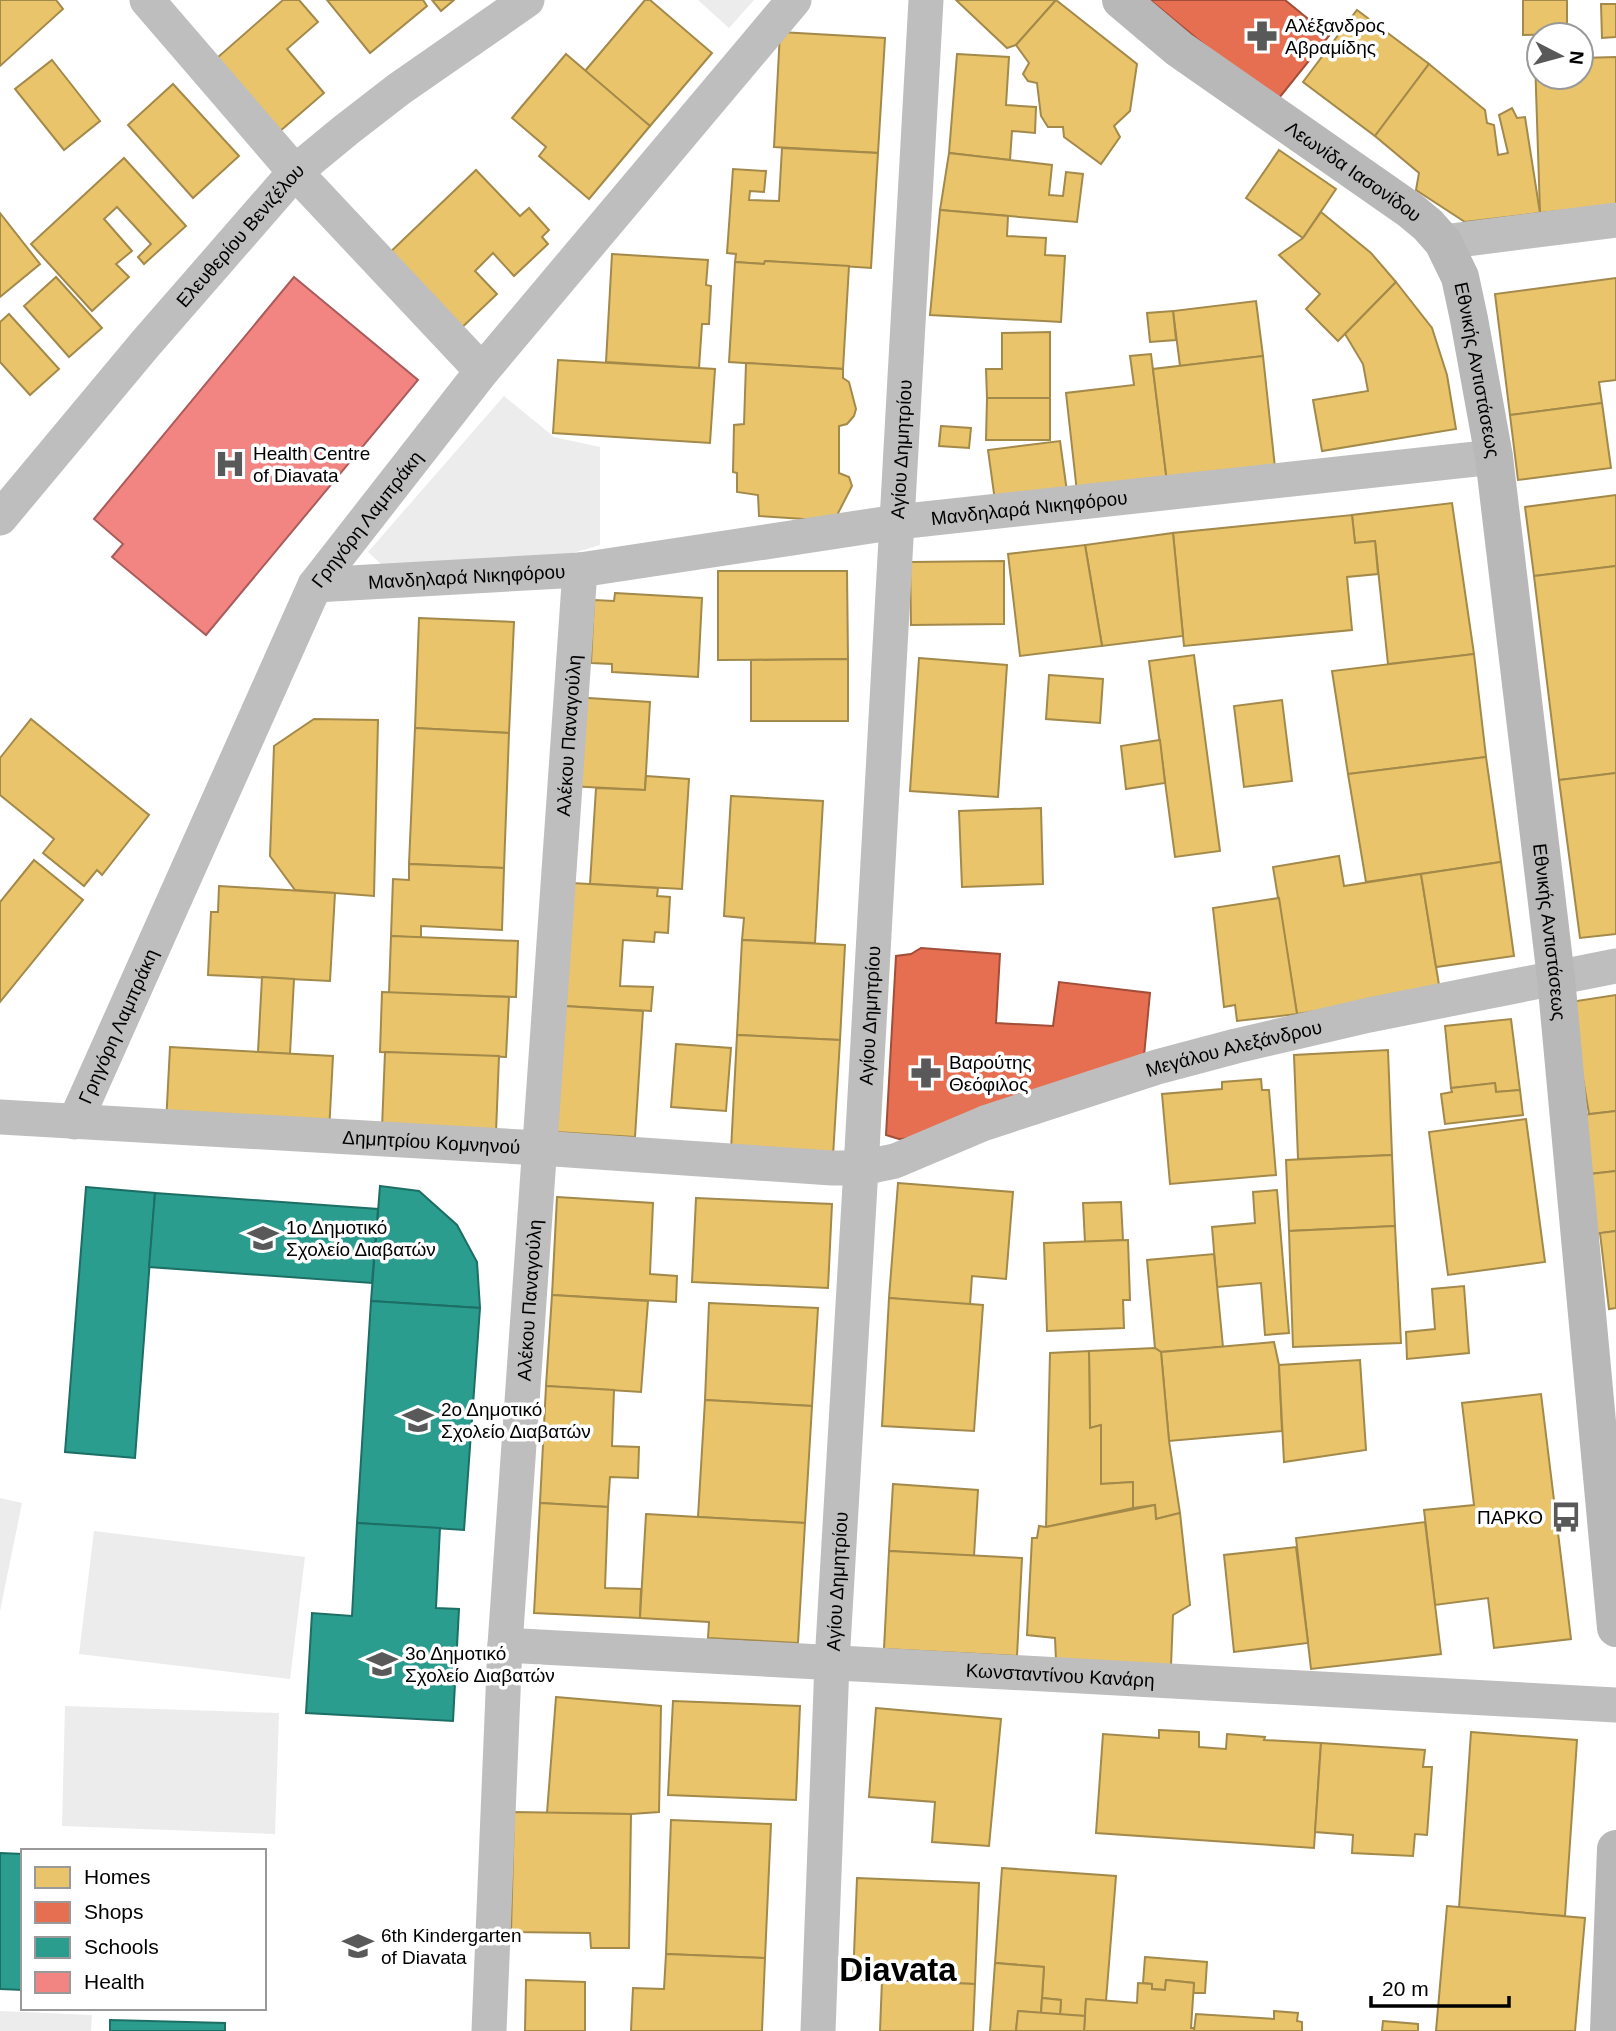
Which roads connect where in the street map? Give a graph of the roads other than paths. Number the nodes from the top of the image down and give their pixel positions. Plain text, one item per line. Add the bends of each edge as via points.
1 (147, 0) edge
2 (527, 0) edge
3 (794, 0) edge
4 (926, 0) edge
5 (1121, 0) edge
6 (295, 172) junction
7 (1616, 220) edge
8 (1443, 242) junction
9 (482, 370) junction
10 (1494, 457) junction
11 (0, 518) edge
12 (897, 522) junction
13 (580, 570) junction
14 (314, 585) junction
15 (1616, 966) edge
16 (1556, 978) junction
17 (0, 1117) edge
18 (75, 1122) junction
19 (540, 1148) junction
20 (861, 1168) junction
21 (1616, 1628) edge
22 (505, 1645) junction
23 (832, 1663) junction
24 (1616, 1705) edge
25 (1616, 1849) edge
26 (489, 2031) edge
27 (818, 2031) edge
28 (1609, 2031) edge

1 - 6 street
2 - 6 street, Ελευθερίου Βενιζέλου via 399,89
3 - 9 street, Γρηγόρη Λαμπράκη
4 - 12 street, Αγίου Δημητρίου
5 - 8 main road, Λεωνίδα Ιασονίδου via 1179,49 1410,210
6 - 9 street
6 - 11 street, Ελευθερίου Βενιζέλου
7 - 8 street
8 - 10 main road, Εθνικής Αντιστάσεως via 1460,277
9 - 14 street, Γρηγόρη Λαμπράκη
10 - 12 street, Μανδηλαρά Νικηφόρου
10 - 16 main road, Εθνικής Αντιστάσεως
12 - 13 street, Μανδηλαρά Νικηφόρου
12 - 20 street, Αγίου Δημητρίου
13 - 14 street, Μανδηλαρά Νικηφόρου
13 - 19 street, Αλέκου Παναγούλη
14 - 18 street, Γρηγόρη Λαμπράκη
15 - 16 street, Μεγάλου Αλεξάνδρου
16 - 20 street, Μεγάλου Αλεξάνδρου via 1369,1016 1157,1067 985,1123 895,1161
16 - 21 main road, Εθνικής Αντιστάσεως
17 - 18 street, Δημητρίου Κομνηνού
18 - 19 street, Δημητρίου Κομνηνού
19 - 20 street, Δημητρίου Κομνηνού
19 - 22 street, Αλέκου Παναγούλη
20 - 23 street, Αγίου Δημητρίου
22 - 23 street, Κωνσταντίνου Κανάρη
22 - 26 street, Αλέκου Παναγούλη
23 - 24 street, Κωνσταντίνου Κανάρη
23 - 27 street, Αγίου Δημητρίου
25 - 28 main road

